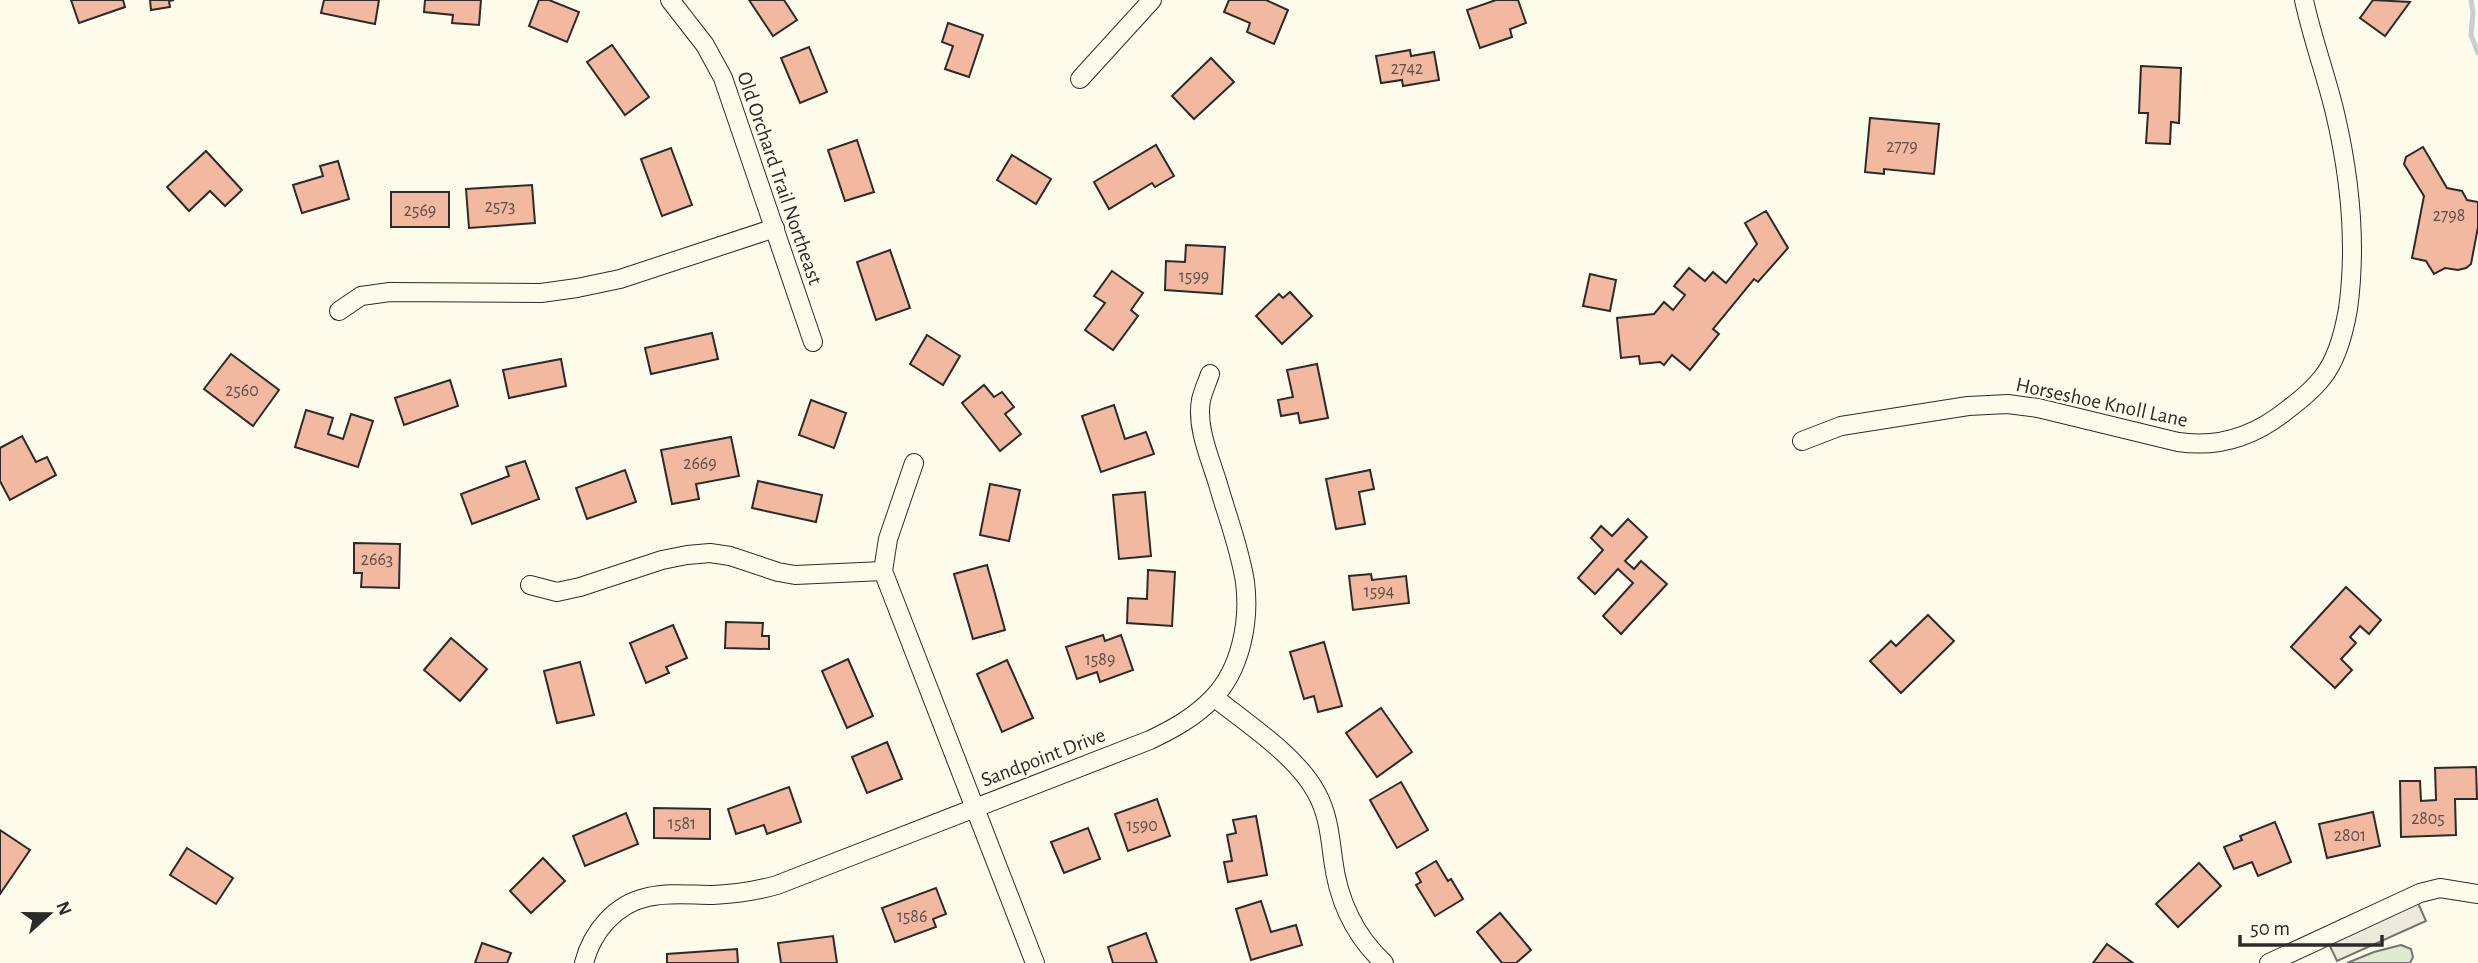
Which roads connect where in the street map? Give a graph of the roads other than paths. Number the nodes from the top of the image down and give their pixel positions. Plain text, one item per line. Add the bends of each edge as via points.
1 (670, 0) edge
2 (1152, 0) edge
3 (2304, 0) edge
4 (1080, 79) dead end
5 (775, 228) junction
6 (339, 311) dead end
7 (813, 342) dead end
8 (1210, 374) dead end
9 (1802, 441) dead end
10 (914, 463) dead end
11 (883, 571) junction
12 (530, 585) dead end
13 (1214, 697) junction
14 (975, 808) junction
15 (2478, 894) edge
16 (584, 963) edge
17 (1035, 963) edge
18 (1384, 963) edge
19 (2269, 963) edge

1 - 5 street, Old Orchard Trail Northeast via 705,45 723,78
2 - 4 street
3 - 9 street, Horseshoe Knoll Lane via 2343,155 2353,246 2346,323 2323,377 2302,398 2273,422 2221,443 2178,442 2008,404 1842,426
5 - 6 street via 620,279 577,288 541,293 390,292 360,296
5 - 7 street, Old Orchard Trail Northeast
8 - 13 street, Sandpoint Drive via 1201,401 1202,427 1240,558 1247,610 1238,654
10 - 11 street via 888,539
11 - 12 street via 795,575 710,554 662,560 557,592
11 - 14 street
13 - 14 street, Sandpoint Drive via 1194,715 1150,740
13 - 18 street via 1288,758 1316,790 1328,822 1340,898 1354,928
14 - 16 street, Sandpoint Drive via 777,885 741,893 666,895 634,901 605,922
14 - 17 street
15 - 19 street via 2440,888 2420,893

